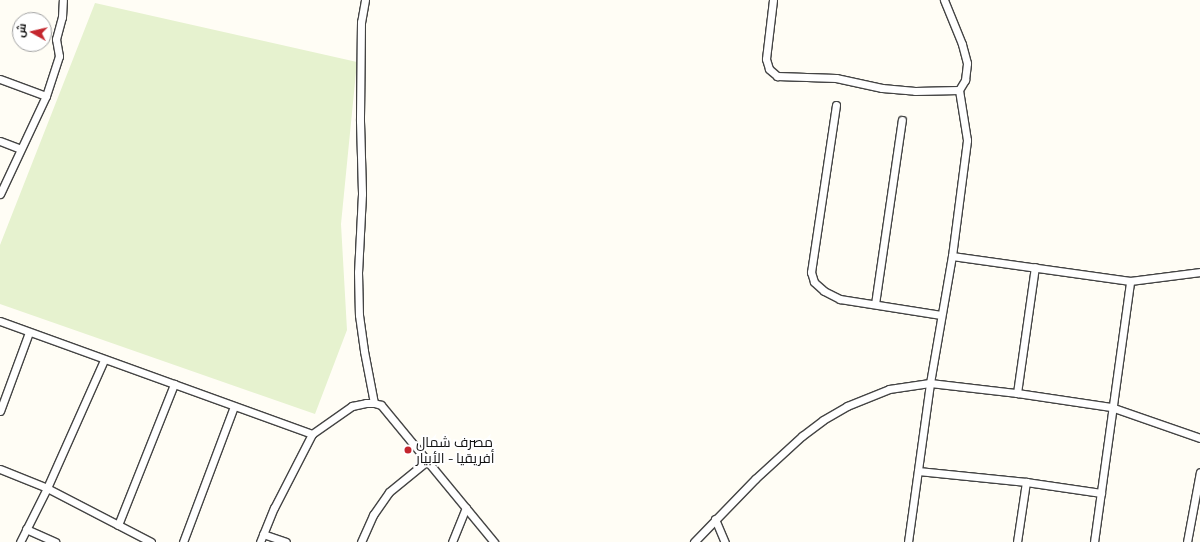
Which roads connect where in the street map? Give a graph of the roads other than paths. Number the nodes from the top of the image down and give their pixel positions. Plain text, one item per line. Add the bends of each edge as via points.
1 (63, 0) edge
2 (365, 0) edge
3 (773, 0) edge
4 (944, 0) edge
5 (0, 79) edge
6 (959, 90) junction
7 (46, 96) junction
8 (836, 105) dead end
9 (902, 120) dead end
10 (0, 141) edge
11 (21, 149) junction
12 (0, 192) edge
13 (952, 256) junction
14 (1035, 267) junction
15 (1200, 272) edge
16 (1130, 281) junction
17 (875, 304) junction
18 (940, 315) junction
19 (0, 321) edge
20 (29, 332) junction
21 (104, 360) junction
22 (930, 383) junction
23 (174, 384) junction
24 (1017, 393) junction
25 (374, 403) junction
26 (234, 406) junction
27 (1111, 407) junction
28 (0, 412) edge
29 (312, 434) junction
30 (1200, 438) edge
31 (427, 462) junction
32 (0, 469) edge
33 (918, 471) junction
34 (1200, 472) edge
35 (1026, 482) junction
36 (47, 488) junction
37 (1101, 493) junction
38 (466, 508) junction
39 (715, 519) junction
40 (118, 525) junction
41 (26, 528) junction
42 (263, 534) junction
43 (20, 542) edge
44 (55, 542) edge
45 (151, 542) edge
46 (184, 542) edge
47 (260, 542) edge
48 (286, 542) edge
49 (361, 542) edge
50 (452, 542) edge
51 (494, 542) edge
52 (694, 542) edge
53 (726, 542) edge
54 (908, 542) edge
55 (1017, 542) edge
56 (1094, 542) edge
57 (1188, 542) edge

1 - 7 street via 62,17 56,39 59,56
2 - 25 street via 361,22 362,194 359,316
3 - 6 street via 766,59 769,69 777,76 836,78 882,88 915,91
4 - 6 street via 967,63 965,80
5 - 7 street
6 - 13 street via 967,140
7 - 11 street
8 - 17 street via 811,272 814,282 824,291 840,298
9 - 17 street
10 - 11 street
11 - 12 street
13 - 14 street
13 - 18 street
14 - 16 street
14 - 24 street
15 - 16 street
16 - 27 street
17 - 18 street
18 - 22 street
19 - 20 street
20 - 21 street
20 - 28 street
21 - 23 street
21 - 36 street
22 - 24 street
22 - 33 street
22 - 39 street via 890,389 866,397 823,420 802,436
23 - 26 street
23 - 40 street
24 - 27 street
25 - 29 street via 352,406
25 - 31 street via 381,405
26 - 29 street
26 - 46 street
27 - 30 street
27 - 37 street
29 - 42 street
31 - 38 street
31 - 49 street via 389,492 373,515
32 - 36 street
33 - 35 street
33 - 54 street
34 - 57 street
35 - 37 street
35 - 55 street
36 - 40 street
36 - 41 street
37 - 56 street
38 - 50 street
38 - 51 street
39 - 52 street
39 - 53 street
40 - 45 street
41 - 43 street
41 - 44 street
42 - 47 street
42 - 48 street

